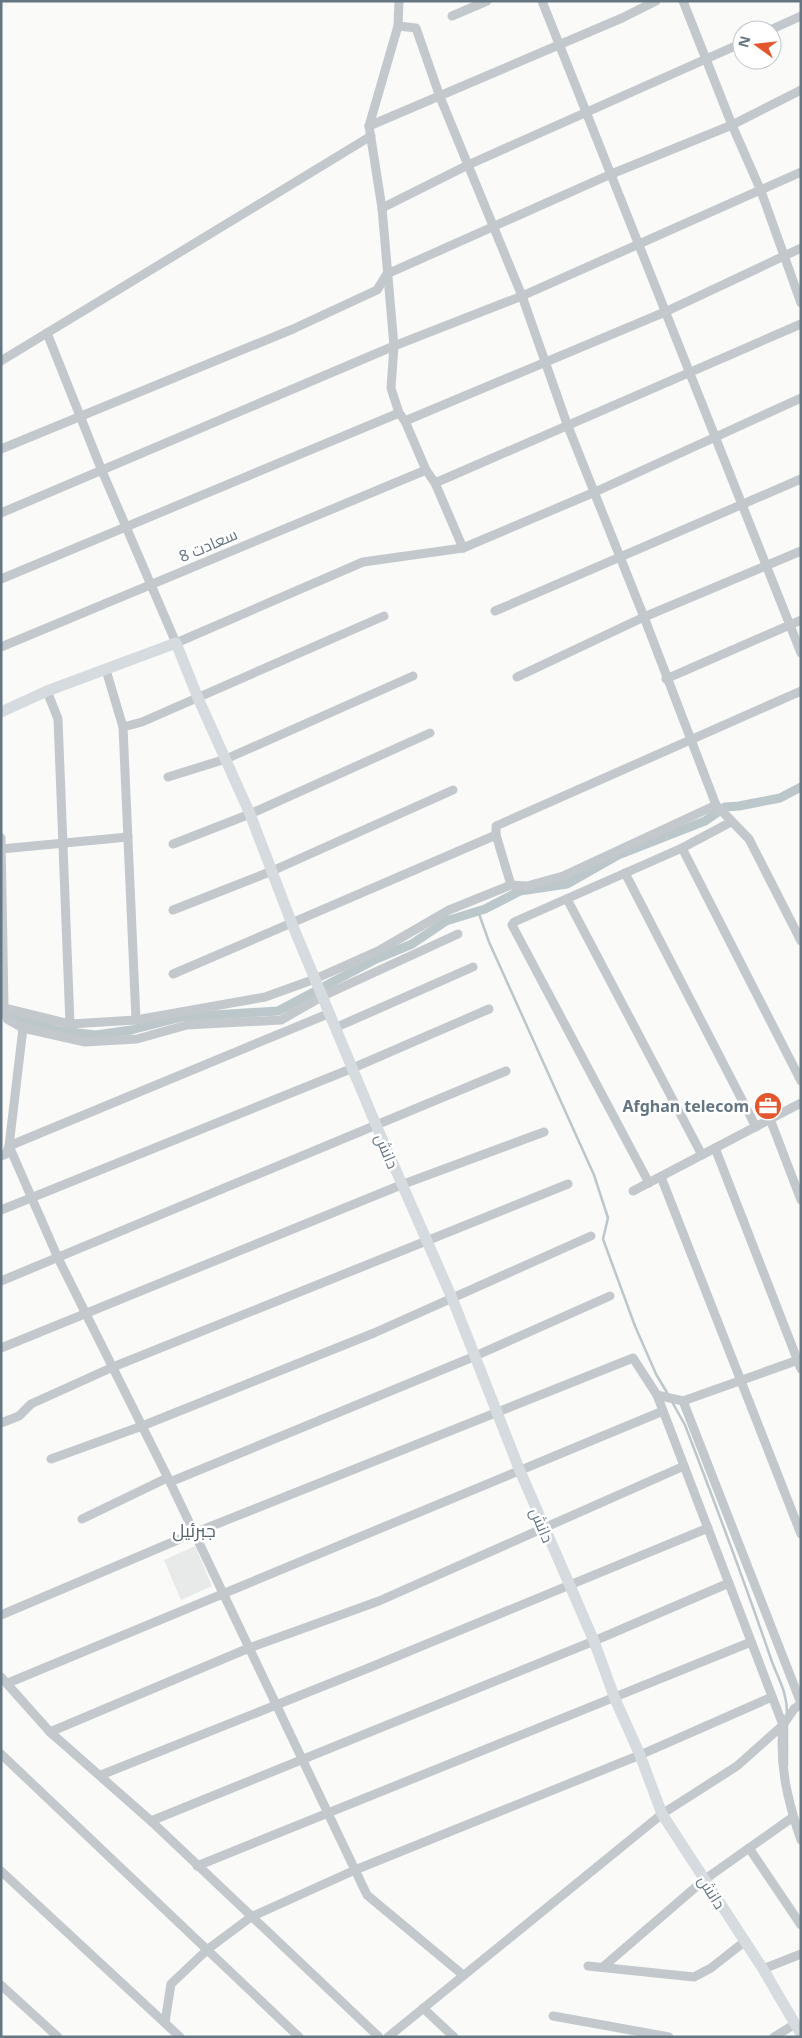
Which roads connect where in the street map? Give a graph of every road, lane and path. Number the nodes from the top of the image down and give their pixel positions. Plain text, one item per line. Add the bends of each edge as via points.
1 (400, 1) edge
2 (487, 1) edge
3 (542, 1) edge
4 (656, 1) edge
5 (683, 1) edge
6 (452, 16) dead end
7 (801, 16) edge
8 (782, 25) edge
9 (398, 26) junction
10 (560, 43) junction
11 (732, 48) edge
12 (707, 59) junction
13 (801, 90) edge
14 (440, 97) junction
15 (587, 112) junction
16 (732, 125) junction
17 (369, 126) junction
18 (371, 136) junction
19 (468, 165) junction
20 (801, 172) edge
21 (610, 175) junction
22 (760, 191) junction
23 (382, 208) junction
24 (492, 227) junction
25 (639, 245) junction
26 (801, 248) edge
27 (783, 255) junction
28 (387, 274) junction
29 (522, 296) junction
30 (801, 302) edge
31 (664, 312) junction
32 (801, 324) edge
33 (47, 333) junction
34 (394, 346) junction
35 (1, 361) edge
36 (544, 362) junction
37 (688, 373) junction
38 (801, 398) edge
39 (399, 413) junction
40 (80, 416) junction
41 (405, 421) junction
42 (567, 424) junction
43 (714, 438) junction
44 (1, 449) edge
45 (426, 470) junction
46 (102, 471) junction
47 (801, 479) edge
48 (436, 482) junction
49 (595, 492) junction
50 (741, 506) junction
51 (1, 513) edge
52 (126, 527) junction
53 (463, 548) junction
54 (801, 551) edge
55 (619, 558) junction
56 (766, 566) junction
57 (1, 579) edge
58 (152, 585) junction
59 (495, 611) dead end
60 (384, 616) dead end
61 (644, 616) junction
62 (801, 620) edge
63 (789, 625) junction
64 (176, 642) junction
65 (1, 647) edge
66 (801, 653) edge
67 (106, 670) junction
68 (413, 676) dead end
69 (517, 677) dead end
70 (666, 679) junction
71 (47, 691) junction
72 (801, 691) edge
73 (198, 698) junction
74 (1, 712) edge
75 (123, 727) junction
76 (430, 734) dead end
77 (691, 738) junction
78 (226, 758) junction
79 (168, 777) dead end
80 (453, 790) dead end
81 (716, 805) junction
82 (250, 814) junction
83 (731, 822) junction
84 (496, 835) junction
85 (128, 837) junction
86 (1, 838) edge
87 (64, 841) junction
88 (173, 844) dead end
89 (682, 848) junction
90 (2, 849) edge
91 (272, 871) junction
92 (625, 873) junction
93 (512, 885) junction
94 (566, 899) junction
95 (174, 910) dead end
96 (292, 924) junction
97 (458, 934) dead end
98 (801, 941) edge
99 (472, 968) dead end
100 (173, 974) dead end
101 (315, 979) junction
102 (323, 996) junction
103 (3, 1007) edge
104 (489, 1009) dead end
105 (330, 1013) junction
106 (136, 1020) junction
107 (70, 1024) junction
108 (337, 1027) junction
109 (23, 1028) junction
110 (353, 1068) junction
111 (506, 1071) dead end
112 (801, 1081) edge
113 (801, 1103) edge
114 (770, 1120) junction
115 (376, 1125) junction
116 (756, 1127) junction
117 (544, 1132) dead end
118 (9, 1146) junction
119 (716, 1148) junction
120 (702, 1155) junction
121 (1, 1156) edge
122 (660, 1177) junction
123 (649, 1183) junction
124 (568, 1184) dead end
125 (402, 1185) junction
126 (633, 1191) dead end
127 (32, 1198) junction
128 (801, 1200) edge
129 (1, 1210) edge
130 (591, 1236) dead end
131 (427, 1241) junction
132 (58, 1258) junction
133 (1, 1281) edge
134 (610, 1296) dead end
135 (452, 1298) junction
136 (87, 1313) junction
137 (1, 1348) edge
138 (473, 1357) junction
139 (800, 1363) edge
140 (113, 1367) junction
141 (739, 1381) junction
142 (657, 1394) junction
143 (683, 1401) junction
144 (663, 1411) junction
145 (498, 1413) junction
146 (1, 1423) edge
147 (142, 1426) junction
148 (51, 1459) dead end
149 (684, 1466) junction
150 (520, 1471) junction
151 (169, 1480) junction
152 (82, 1519) dead end
153 (543, 1528) junction
154 (708, 1528) junction
155 (194, 1533) junction
156 (801, 1534) edge
157 (729, 1583) junction
158 (569, 1585) junction
159 (222, 1592) junction
160 (1, 1614) edge
161 (594, 1641) junction
162 (752, 1642) junction
163 (249, 1648) junction
164 (4, 1680) edge
165 (772, 1697) junction
166 (615, 1699) junction
167 (277, 1704) junction
168 (799, 1705) edge
169 (783, 1725) junction
170 (50, 1732) junction
171 (1, 1754) edge
172 (640, 1755) junction
173 (302, 1759) junction
174 (101, 1775) junction
175 (328, 1813) junction
176 (662, 1814) junction
177 (793, 1818) junction
178 (152, 1821) junction
179 (801, 1840) edge
180 (749, 1848) junction
181 (197, 1866) junction
182 (355, 1870) junction
183 (1, 1871) edge
184 (704, 1880) junction
185 (251, 1917) junction
186 (801, 1925) edge
187 (744, 1942) junction
188 (208, 1950) junction
189 (801, 1954) edge
190 (588, 1966) dead end
191 (604, 1967) junction
192 (763, 1969) junction
193 (463, 1975) junction
194 (1, 1985) edge
195 (423, 2008) junction
196 (554, 2016) dead end
197 (165, 2022) junction
198 (798, 2029) edge
199 (58, 2037) edge
200 (180, 2037) edge
201 (299, 2037) edge
202 (379, 2037) edge
203 (388, 2037) edge
204 (454, 2037) edge
205 (669, 2037) edge
206 (774, 2037) edge

1 - 9 street
2 - 6 street
3 - 10 street
4 - 10 street
5 - 12 street
7 - 8 street
9 - 14 street via 416,28
9 - 17 street
10 - 14 street
10 - 15 street
11 - 12 street
12 - 15 street
12 - 16 street
13 - 16 street
14 - 17 street
14 - 19 street
15 - 19 street
15 - 21 street
16 - 21 street
16 - 22 street
17 - 18 street
18 - 23 street
18 - 33 street
19 - 23 street
19 - 24 street
20 - 22 street
21 - 24 street
21 - 25 street
22 - 25 street
22 - 27 street
23 - 28 street
24 - 28 street
24 - 29 street
25 - 29 street
25 - 31 street
26 - 27 street
27 - 30 street
27 - 31 street
28 - 34 street
28 - 40 street via 377,290 293,329
29 - 34 street
29 - 36 street
31 - 36 street
31 - 37 street
32 - 37 street
33 - 35 street
33 - 40 street
34 - 39 street via 391,388
34 - 46 street
36 - 41 street
36 - 42 street
37 - 42 street
37 - 43 street
38 - 43 street
39 - 41 street
39 - 52 street
40 - 44 street
40 - 46 street
41 - 45 street
42 - 48 street
42 - 49 street
43 - 49 street
43 - 50 street
45 - 48 street
45 - 58 street, سعادت 8
46 - 51 street
46 - 52 street
47 - 50 street
48 - 53 street
49 - 53 street
49 - 55 street
50 - 55 street
50 - 56 street
52 - 57 street
52 - 58 street
53 - 64 street via 362,562
54 - 56 street
55 - 59 street
55 - 61 street
56 - 61 street
56 - 63 street
58 - 64 street
58 - 65 street, سعادت 8
60 - 73 street
61 - 69 street
61 - 70 street
62 - 63 street
63 - 66 street
63 - 70 street
64 - 67 main road
64 - 73 main road, دانش
67 - 71 main road
67 - 75 street
68 - 78 street
70 - 77 street
71 - 74 main road
71 - 87 street via 58,719
72 - 77 street
73 - 75 street
73 - 78 main road, دانش
75 - 85 street
76 - 82 street
77 - 81 street
77 - 84 street via 496,826
78 - 79 street
78 - 82 main road, دانش
80 - 91 street
81 - 83 street
81 - 93 street via 563,876 530,885
82 - 88 street
82 - 91 main road, دانش
83 - 89 street
83 - 98 street via 749,839
84 - 93 street
84 - 96 street
85 - 87 street
85 - 106 street
86 - 90 street
87 - 90 street
87 - 107 street
89 - 92 street
89 - 112 street
90 - 103 street
91 - 95 street
91 - 96 main road, دانش
92 - 94 street
92 - 116 street
93 - 101 street via 449,910 380,950
94 - 120 street
94 - 123 street via 514,922 512,928
96 - 100 street
96 - 101 main road, دانش
97 - 102 street
99 - 108 street
101 - 102 main road, دانش
101 - 106 street via 265,997
102 - 105 main road, دانش
102 - 109 street via 281,1020 186,1025 137,1039 85,1042
103 - 107 street
103 - 109 street via 7,1019
104 - 110 street
105 - 108 main road, دانش
105 - 118 street
106 - 107 street
108 - 110 main road, دانش
109 - 118 street
110 - 115 main road, دانش
110 - 127 street
111 - 115 street
113 - 114 street
114 - 116 street
114 - 128 street
115 - 125 main road, دانش
115 - 132 street
116 - 119 street
117 - 125 street
118 - 121 street via 6,1154
118 - 127 street
119 - 120 street
119 - 139 street
120 - 122 street
122 - 123 street
122 - 141 street
123 - 126 street
124 - 131 street
125 - 131 main road, دانش
125 - 136 street
127 - 129 street
127 - 132 street
130 - 135 street
131 - 135 main road, دانش
131 - 140 street
132 - 133 street
132 - 136 street
134 - 138 street
135 - 138 main road, دانش
135 - 147 street
136 - 137 street
136 - 140 street
138 - 145 main road, دانش
138 - 151 street
139 - 141 street
140 - 146 street via 31,1404 19,1416
140 - 147 street
141 - 143 street
141 - 156 street
142 - 143 street
142 - 144 street
142 - 145 street via 633,1358
143 - 168 street
144 - 149 street
144 - 150 street
145 - 150 main road, دانش
145 - 155 street
147 - 148 street
147 - 151 street
149 - 153 street
149 - 154 street
150 - 153 main road, دانش
150 - 159 street
151 - 152 street
151 - 155 street
153 - 158 main road, دانش
153 - 163 street via 379,1601
154 - 157 street
154 - 158 street
155 - 159 street
155 - 160 street
157 - 161 street
157 - 162 street
158 - 161 main road, دانش
158 - 167 street
159 - 163 street
159 - 164 street
161 - 166 main road, دانش
161 - 173 street
162 - 165 street
162 - 166 street
163 - 167 street
163 - 170 street
164 - 170 street
165 - 169 street
165 - 172 street
166 - 172 main road, دانش
166 - 175 street
167 - 173 street
167 - 174 street
168 - 169 street
169 - 176 street via 737,1766
169 - 177 street via 784,1779
170 - 174 street
171 - 188 street
172 - 176 main road, دانش
172 - 182 street
173 - 175 street
173 - 178 street
174 - 178 street
175 - 181 street
175 - 182 street
176 - 184 main road, دانش
176 - 193 street
177 - 179 street
177 - 180 street
178 - 181 street
180 - 184 street
180 - 186 street
181 - 185 street
182 - 185 street
182 - 193 street via 367,1895
183 - 197 street
184 - 187 main road, دانش
184 - 191 street
185 - 188 street
185 - 202 street
187 - 191 street via 694,1977
187 - 192 main road, دانش
188 - 197 street via 171,1984
188 - 201 street
189 - 192 street
190 - 191 street
192 - 198 main road, دانش
193 - 195 street
194 - 199 street
195 - 203 street
195 - 204 street
196 - 205 street
197 - 200 street
198 - 206 street

